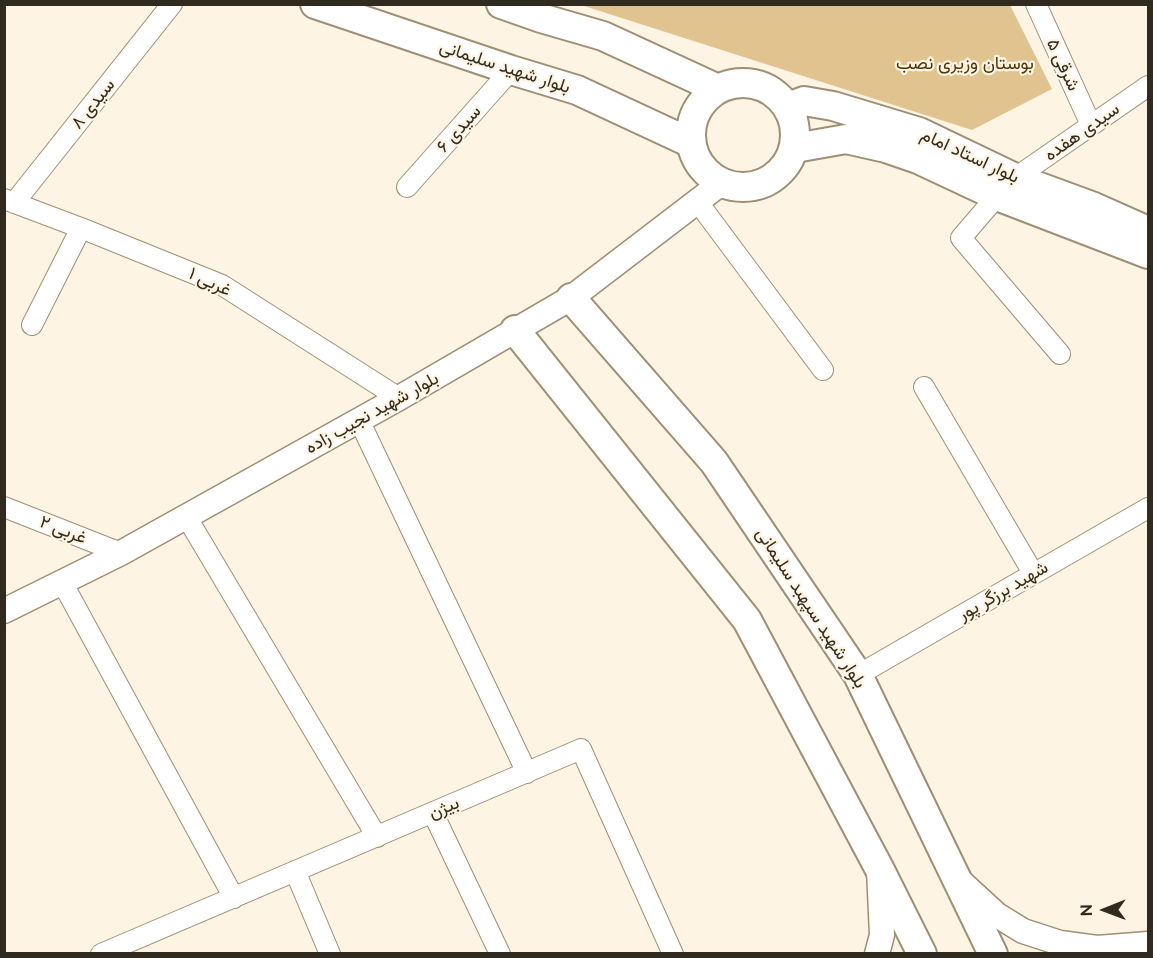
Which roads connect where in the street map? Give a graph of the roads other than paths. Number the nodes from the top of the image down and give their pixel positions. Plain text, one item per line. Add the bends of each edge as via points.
1 (172, 4) edge
2 (315, 4) edge
3 (501, 4) edge
4 (1036, 4) edge
5 (546, 11) edge
6 (511, 70) junction
7 (1149, 86) edge
8 (718, 89) junction
9 (788, 107) junction
10 (1091, 125) junction
11 (691, 143) junction
12 (795, 148) junction
13 (720, 184) junction
14 (407, 187) dead end
15 (1006, 187) junction
16 (9, 201) edge
17 (697, 201) junction
18 (81, 228) junction
19 (1149, 231) edge
20 (1149, 254) edge
21 (571, 298) junction
22 (32, 325) dead end
23 (515, 330) junction
24 (1060, 354) dead end
25 (823, 370) dead end
26 (924, 387) dead end
27 (399, 398) junction
28 (359, 420) junction
29 (4, 507) edge
30 (1149, 508) edge
31 (186, 516) junction
32 (121, 553) junction
33 (1033, 573) junction
34 (62, 582) junction
35 (4, 611) edge
36 (858, 675) junction
37 (527, 773) junction
38 (433, 813) junction
39 (377, 837) junction
40 (879, 868) junction
41 (295, 872) junction
42 (957, 879) junction
43 (234, 898) junction
44 (1149, 944) edge
45 (141, 946) edge
46 (993, 953) edge
47 (101, 954) edge
48 (330, 954) edge
49 (500, 954) edge
50 (673, 954) edge
51 (877, 954) edge
52 (922, 954) edge

1 - 16 street, سیدی ۸
2 - 6 main road, بلوار شهید سلیمانی
3 - 5 main road
4 - 10 street, شرقی ۵
5 - 8 main road
6 - 11 main road, بلوار شهید سلیمانی via 577,90
6 - 14 street, سیدی ۶
7 - 10 street, سیدی هفده
8 - 9 main road via 749,82 778,95
8 - 11 main road via 702,103 692,122
9 - 12 main road via 794,120
9 - 15 main road, بلوار استاد امام via 804,101 833,106 919,132
10 - 15 street, سیدی هفده
11 - 13 main road via 700,167
12 - 13 main road via 779,175 770,180 751,189
12 - 15 main road, بلوار استاد امام via 846,139
13 - 17 street, بلوار شهید نجیب زاده
15 - 19 main road, بلوار استاد امام via 1094,207
15 - 20 main road, بلوار استاد امام
15 - 24 street, سیدی هفده via 962,238
16 - 18 street, غربی ۱
17 - 21 street, بلوار شهید نجیب زاده
17 - 25 street
18 - 22 street
18 - 27 street, غربی ۱ via 222,285
21 - 23 street, بلوار شهید نجیب زاده
21 - 36 main road, بلوار شهید سپهبد سلیمانی via 714,462
23 - 27 street, بلوار شهید نجیب زاده
23 - 40 main road via 747,620
26 - 33 street
27 - 28 street, بلوار شهید نجیب زاده
28 - 31 street, بلوار شهید نجیب زاده
28 - 37 street
29 - 32 street, غربی ۲
30 - 33 street, شهید برزگر پور
31 - 32 street, بلوار شهید نجیب زاده
31 - 39 street
32 - 34 street, بلوار شهید نجیب زاده
33 - 36 street, شهید برزگر پور
34 - 35 street, بلوار شهید نجیب زاده
34 - 43 street
36 - 42 main road, بلوار شهید سپهبد سلیمانی
37 - 38 street, بیژن
37 - 50 street, بیژن via 581,749
38 - 39 street, بیژن
38 - 49 street
39 - 41 street, بیژن
40 - 51 street via 882,935
40 - 52 main road
41 - 43 street, بیژن
41 - 48 street
42 - 44 street via 997,915 1023,931 1060,943 1097,948
42 - 46 main road, بلوار شهید سپهبد سلیمانی
43 - 45 street, بیژن
45 - 47 street, بیژن

